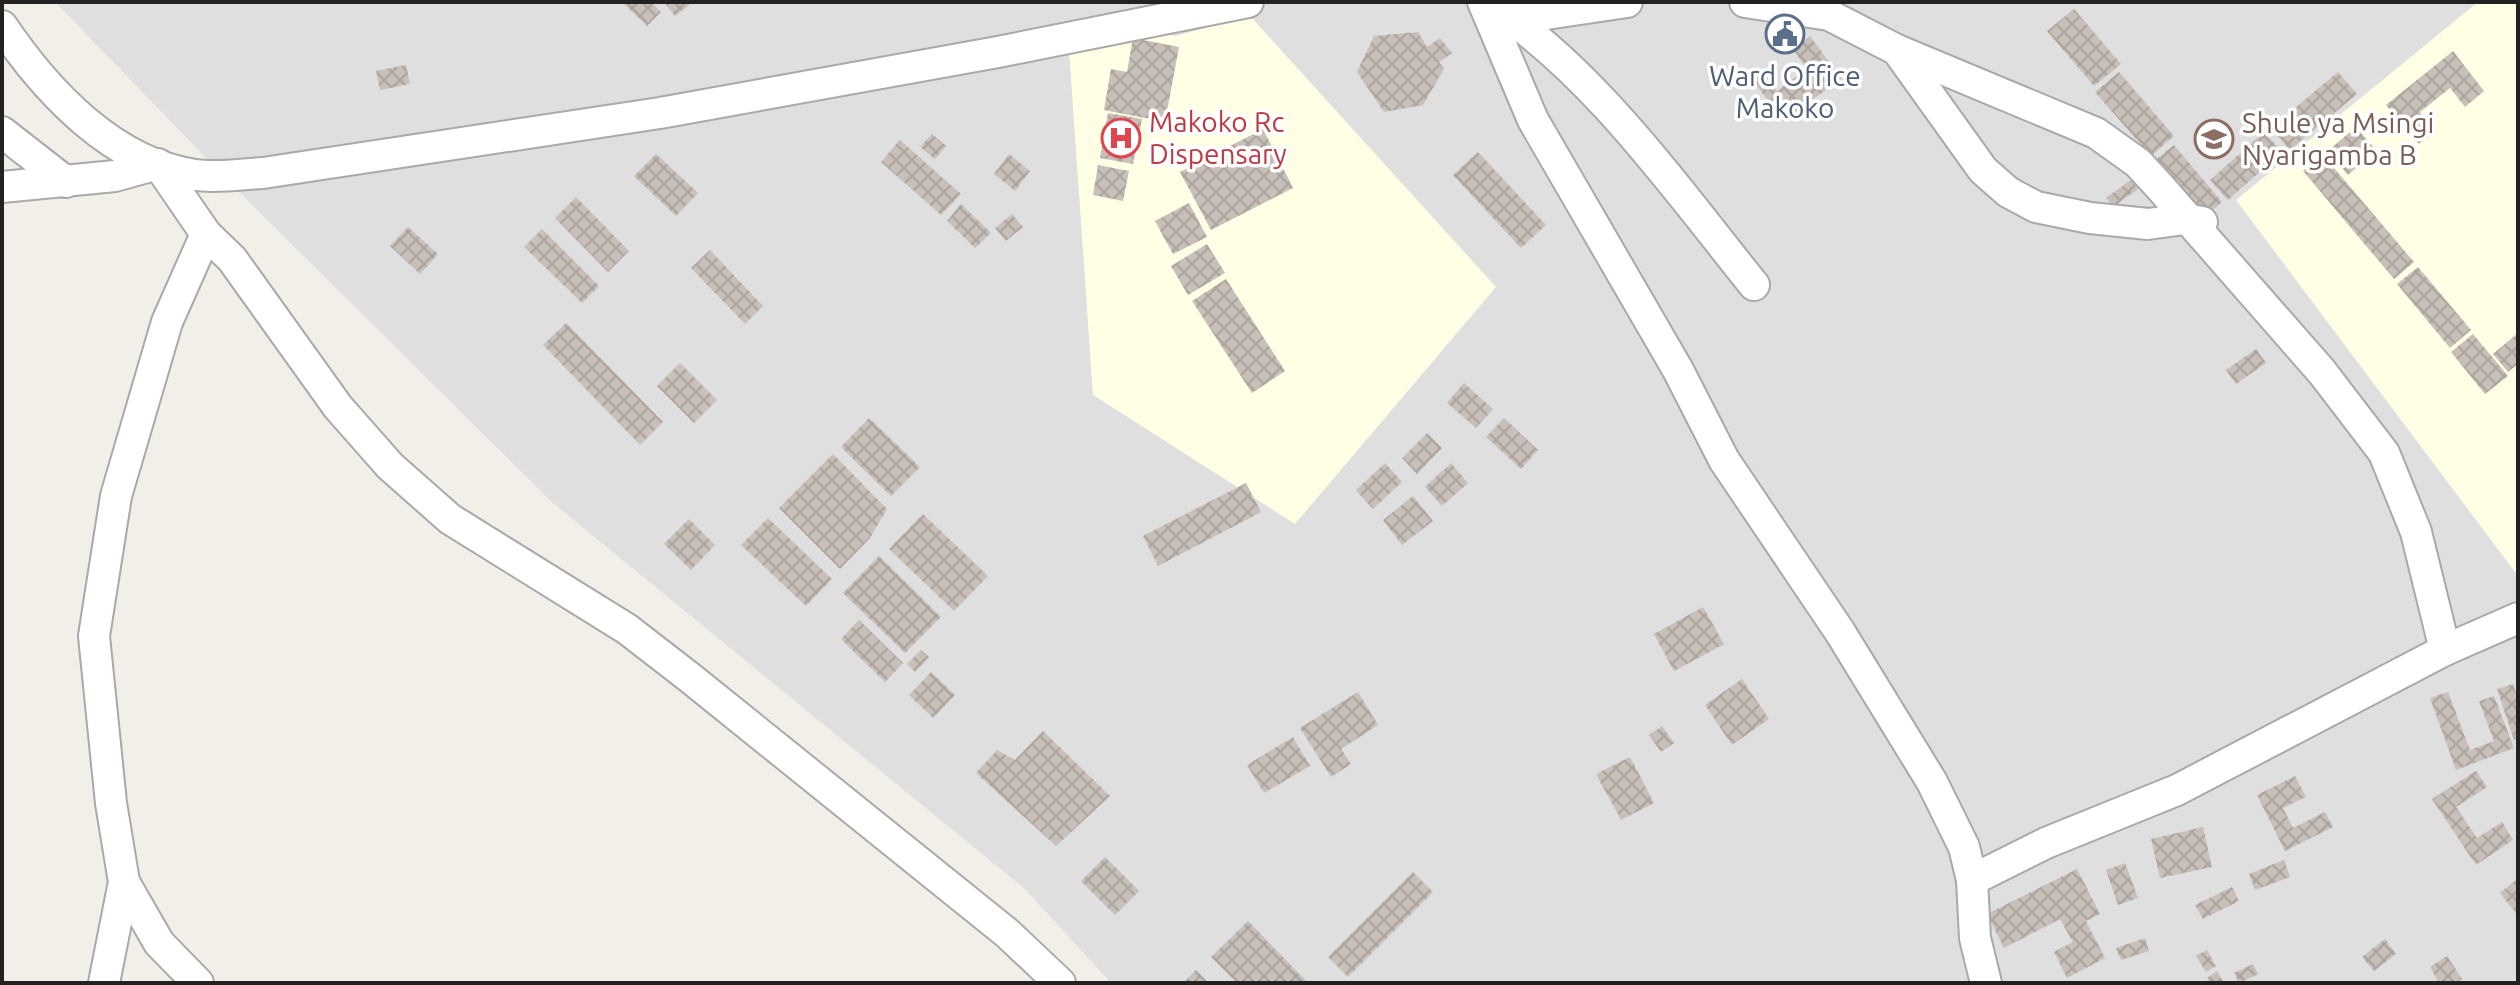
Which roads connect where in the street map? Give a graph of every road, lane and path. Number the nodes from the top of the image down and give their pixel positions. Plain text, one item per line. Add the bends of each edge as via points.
1 (1248, 2) edge
2 (1484, 2) edge
3 (1627, 2) edge
4 (1745, 2) edge
5 (1513, 19) junction
6 (2, 26) edge
7 (1897, 50) junction
8 (2, 132) edge
9 (158, 164) junction
10 (66, 182) junction
11 (2, 187) edge
12 (2198, 221) junction
13 (206, 234) junction
14 (1754, 285) dead end
15 (2518, 618) edge
16 (2445, 650) junction
17 (1972, 880) junction
18 (124, 882) junction
19 (104, 983) edge
20 (198, 983) edge
21 (1060, 983) edge
22 (1986, 983) edge

1 - 9 street via 660,113 263,173 197,176
2 - 5 street
2 - 17 street via 1533,120 1724,460 1840,632 1932,782 1964,847
3 - 5 street
4 - 7 street via 1829,15
5 - 14 street via 1562,61 1642,147
6 - 9 street via 27,63 65,103 94,127
7 - 12 street via 2096,133 2138,163
7 - 12 street via 1983,170 2008,192 2036,207 2090,218 2148,224
8 - 10 street
9 - 10 street
9 - 13 street
10 - 11 street
12 - 16 street via 2384,453 2416,532
13 - 18 street via 167,322 116,496 94,636
13 - 21 street via 232,259 338,407 390,466 450,519 627,629 1007,933
15 - 16 street
16 - 17 street via 2177,790 2046,843
17 - 22 street via 1975,938
18 - 19 street
18 - 20 street via 159,943

